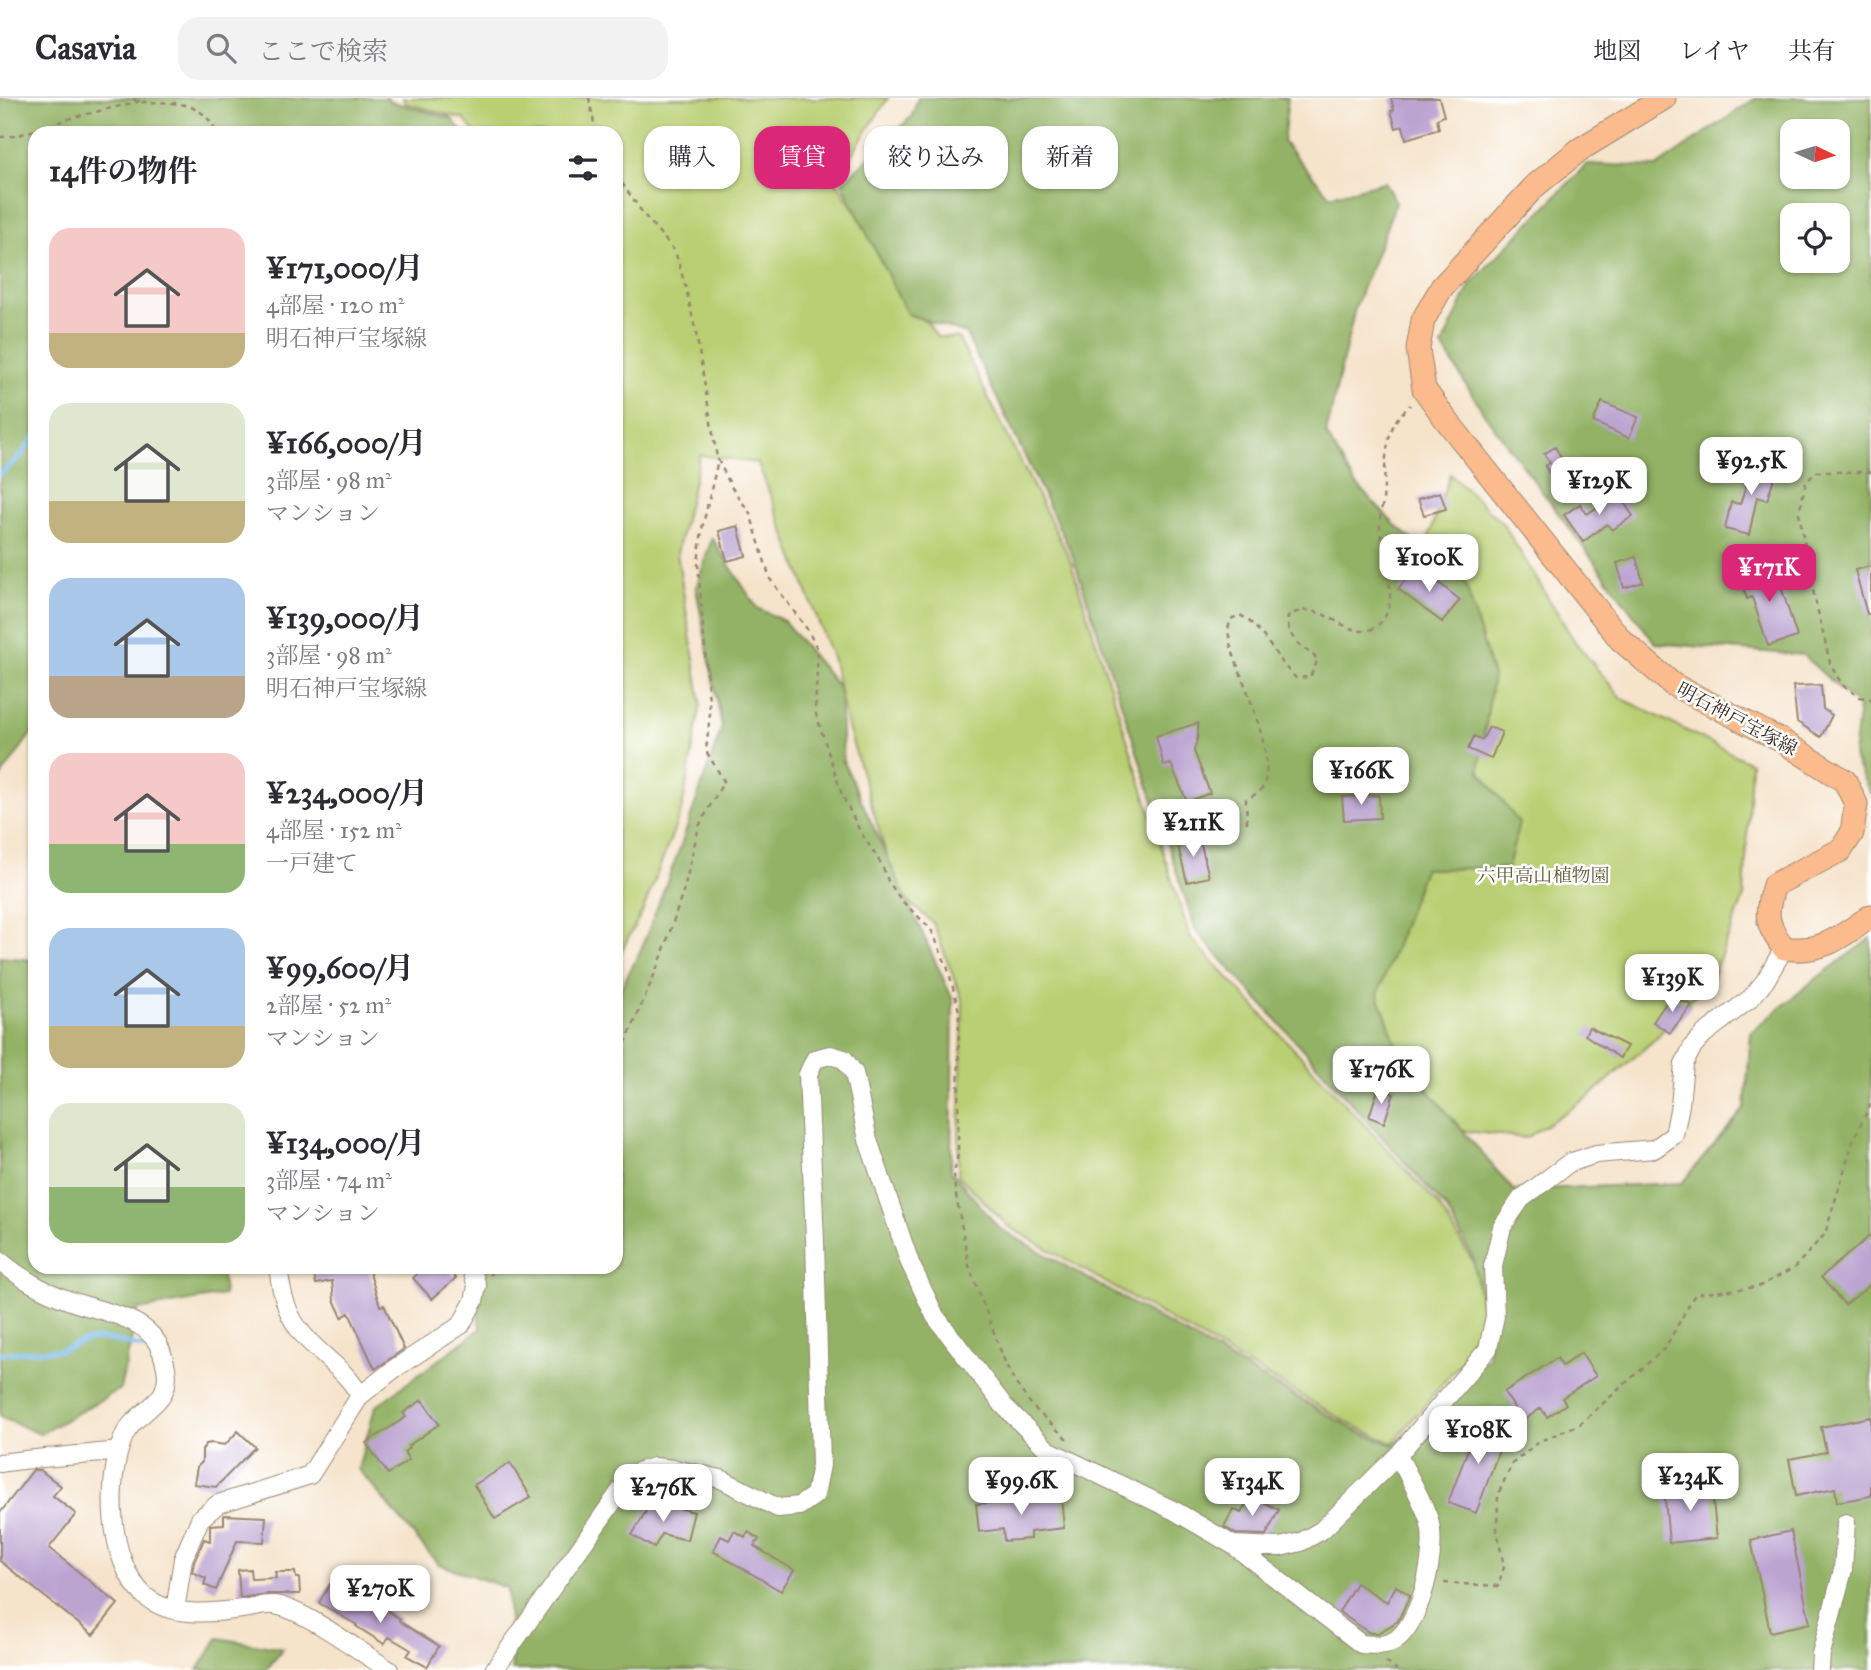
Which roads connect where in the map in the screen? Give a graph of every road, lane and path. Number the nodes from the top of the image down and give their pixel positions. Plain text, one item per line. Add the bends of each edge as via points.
1 (133, 98) edge
2 (145, 98) edge
3 (589, 98) edge
4 (1664, 98) edge
5 (137, 102) junction
6 (47, 126) edge
7 (214, 126) edge
8 (595, 126) edge
9 (28, 132) edge
10 (0, 137) edge
11 (623, 185) edge
12 (1424, 389) junction
13 (718, 460) junction
14 (1871, 472) edge
15 (1871, 699) edge
16 (1247, 823) dead end
17 (1871, 916) edge
18 (1784, 948) junction
19 (623, 1048) edge
20 (1871, 1104) edge
21 (0, 1261) edge
22 (280, 1274) edge
23 (473, 1274) edge
24 (360, 1396) junction
25 (1070, 1442) dead end
26 (118, 1451) junction
27 (1398, 1455) junction
28 (0, 1463) edge
29 (1846, 1523) dead end
30 (1233, 1545) junction
31 (1427, 1583) junction
32 (174, 1610) junction
33 (389, 1670) edge
34 (494, 1670) edge
35 (1820, 1670) edge

1 - 5 path
2 - 5 path
3 - 8 path
4 - 12 main road, 明石神戸宝塚線 via 1579,150 1535,186 1442,288 1423,320 1418,349
5 - 6 path
5 - 7 path via 187,104
9 - 10 path
11 - 13 path via 675,251
12 - 16 path via 1395,422 1386,455 1380,526 1390,579 1384,618 1364,631 1313,610 1297,610 1287,617 1287,625 1297,645 1318,659 1310,677 1296,678 1250,621 1240,615 1231,619 1230,643 1261,729 1267,778 1260,791 1246,799
12 - 18 main road, 明石神戸宝塚線 via 1620,640 1672,684 1782,741 1844,781 1857,804 1852,833 1841,850 1774,885 1767,907 1770,931
13 - 19 path via 698,564 710,714 706,751 724,780 699,825 662,956
13 - 25 path via 750,513 770,579 818,650 815,711 842,795 888,881 931,929 948,969 958,1011 955,1190 969,1266 1016,1384
14 - 15 path via 1816,472 1806,482 1799,513 1830,663 1842,685
17 - 18 main road via 1832,943 1800,951
18 - 27 street via 1751,998 1693,1046 1684,1064 1674,1135 1654,1150 1596,1154 1569,1163 1521,1199 1502,1227 1493,1266 1495,1316 1488,1349
20 - 31 path via 1855,1135 1825,1234 1794,1268 1758,1287 1695,1294 1665,1348 1580,1424 1538,1442 1512,1464 1498,1494 1497,1531 1504,1567 1498,1586
21 - 26 street via 26,1282 140,1324 155,1339 168,1378 160,1398 125,1432
22 - 24 street via 287,1308 299,1330 353,1381
23 - 24 street via 474,1301 461,1325
24 - 32 street via 310,1475 218,1504 200,1519 183,1559
26 - 28 street
26 - 32 street via 113,1510 116,1545 138,1588 147,1598
27 - 30 street via 1322,1530 1301,1542 1280,1547
27 - 31 street via 1430,1521
29 - 35 street via 1843,1570
30 - 31 street via 1361,1644 1379,1646 1398,1638
30 - 34 street via 1175,1511 1048,1450 1004,1406 935,1316 910,1263 868,1140 854,1073 844,1059 830,1055 815,1059 808,1074 821,1465 815,1496 799,1506 778,1508 721,1479 675,1469 640,1471 626,1483
32 - 33 street via 219,1612 274,1605 306,1617

